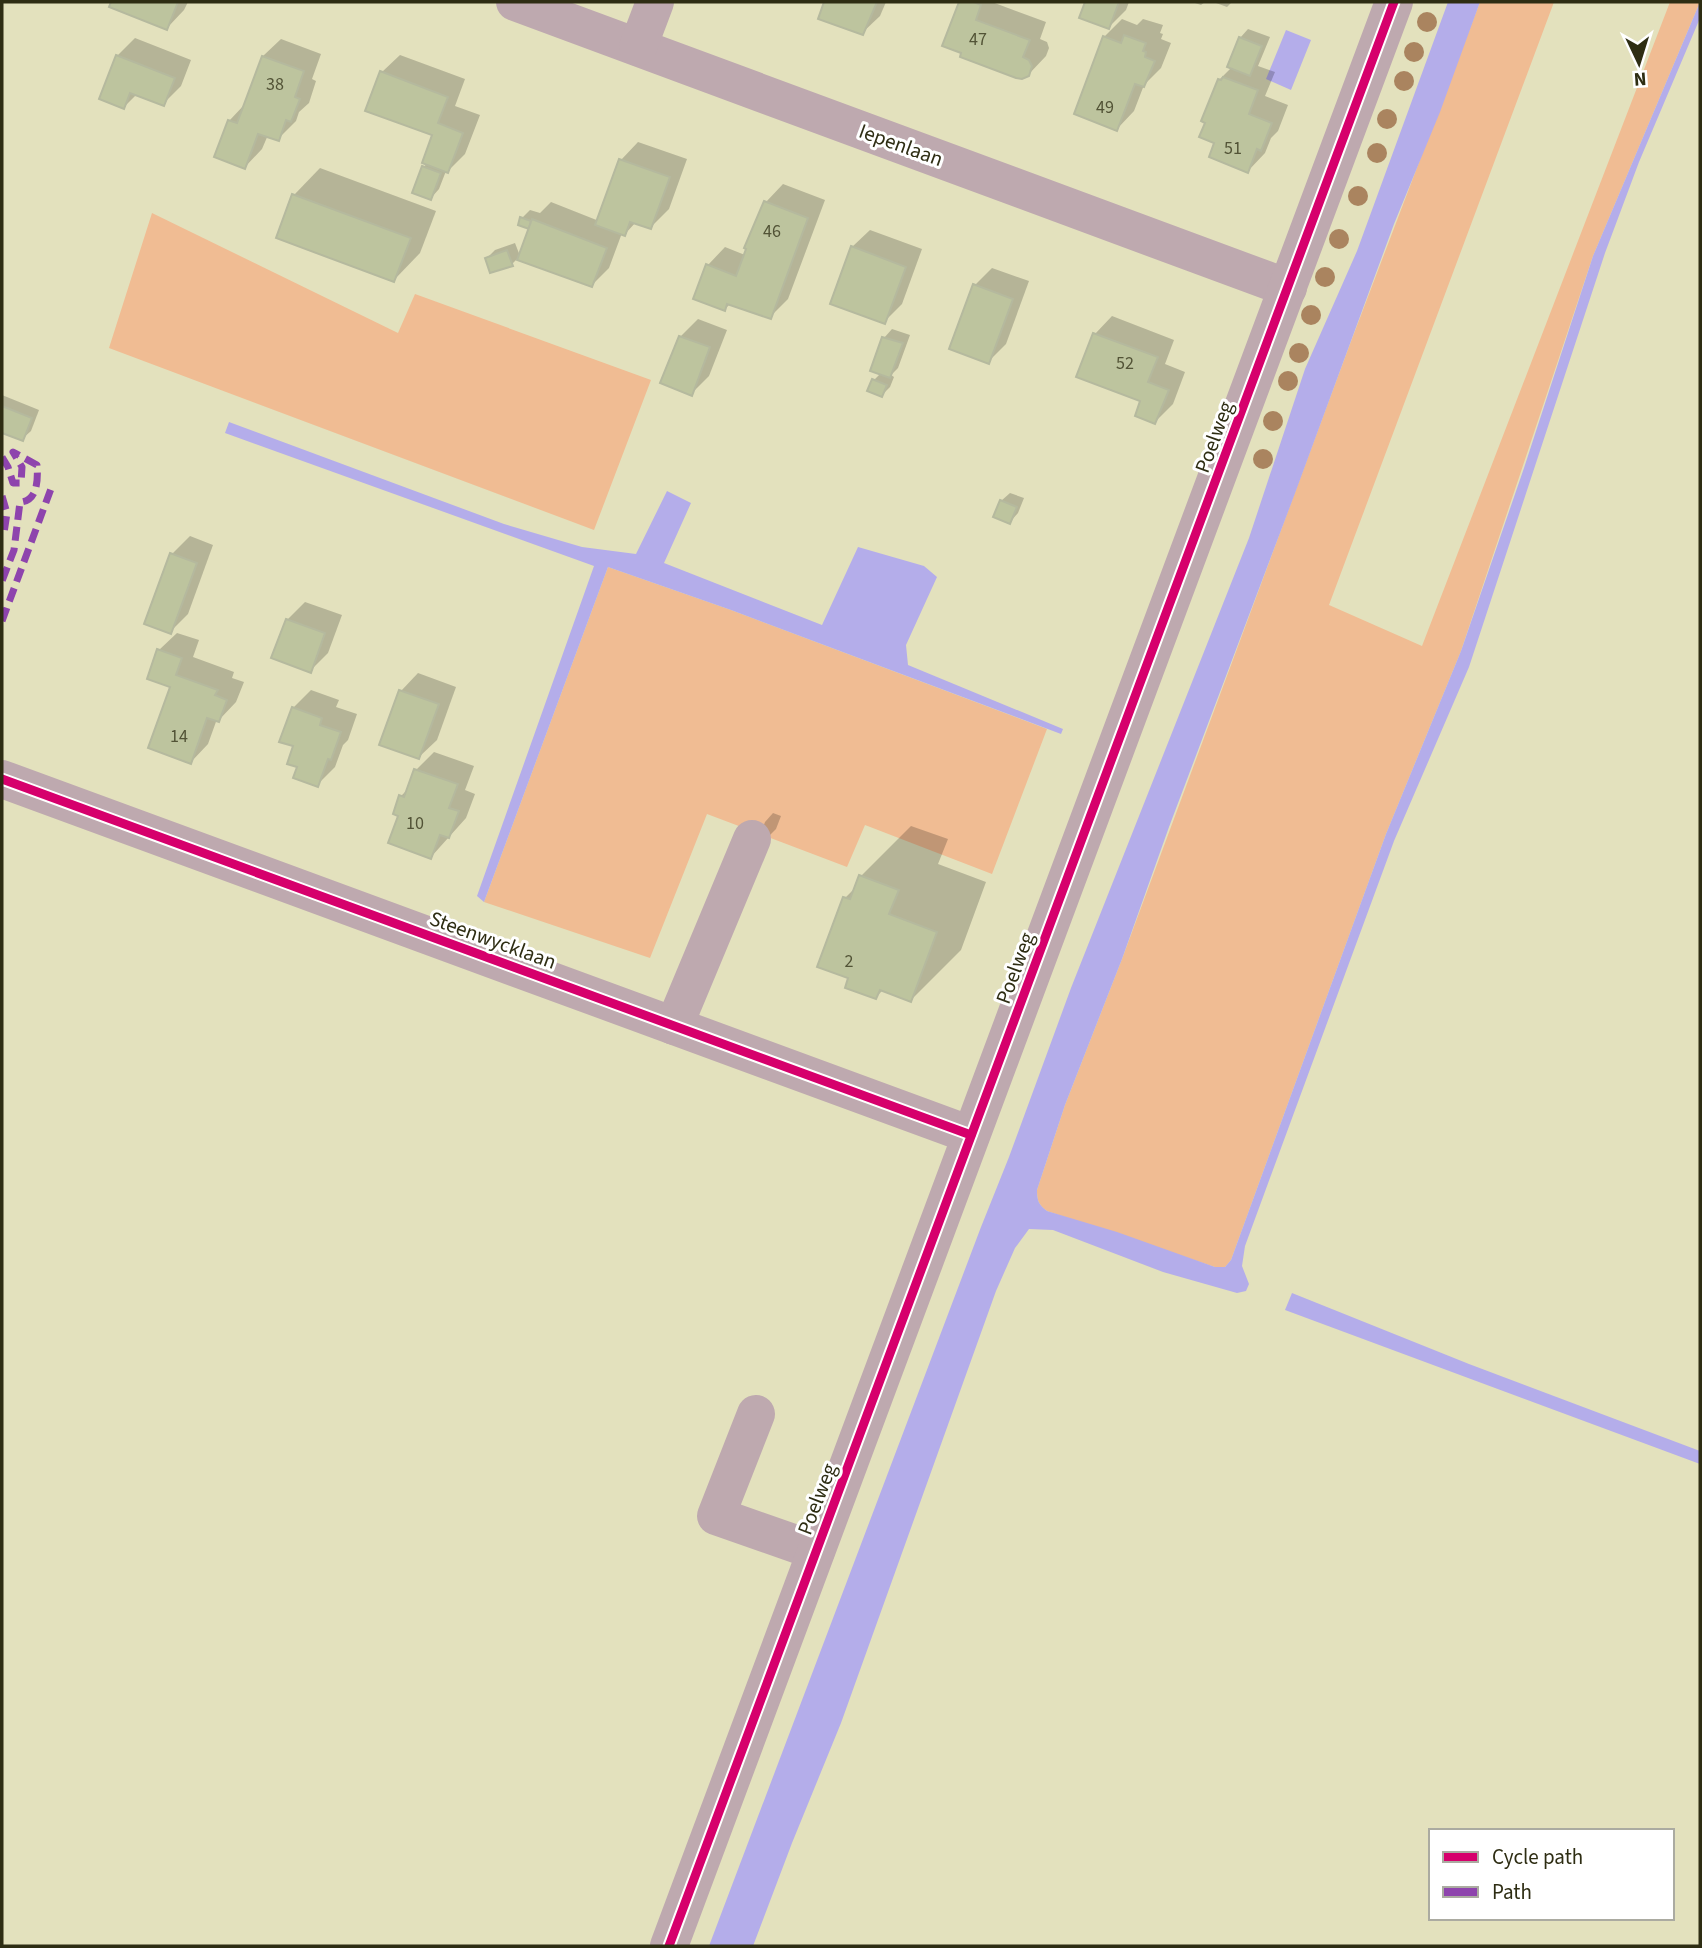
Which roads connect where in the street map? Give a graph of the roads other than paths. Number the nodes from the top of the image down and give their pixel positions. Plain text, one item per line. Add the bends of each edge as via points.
1 (515, 2) edge
2 (655, 2) edge
3 (1395, 2) edge
4 (638, 47) junction
5 (1288, 288) junction
6 (2, 779) edge
7 (752, 839) dead end
8 (674, 1026) junction
9 (971, 1135) junction
10 (756, 1414) dead end
11 (816, 1551) junction
12 (669, 1946) edge

1 - 4 street, Iepenlaan
2 - 4 street
3 - 5 street, Poelweg
4 - 5 street, Iepenlaan
5 - 9 street, Poelweg
6 - 8 street, Steenwycklaan
7 - 8 street
8 - 9 street, Steenwycklaan
9 - 11 street, Poelweg
10 - 11 street via 716,1516
11 - 12 street, Poelweg

